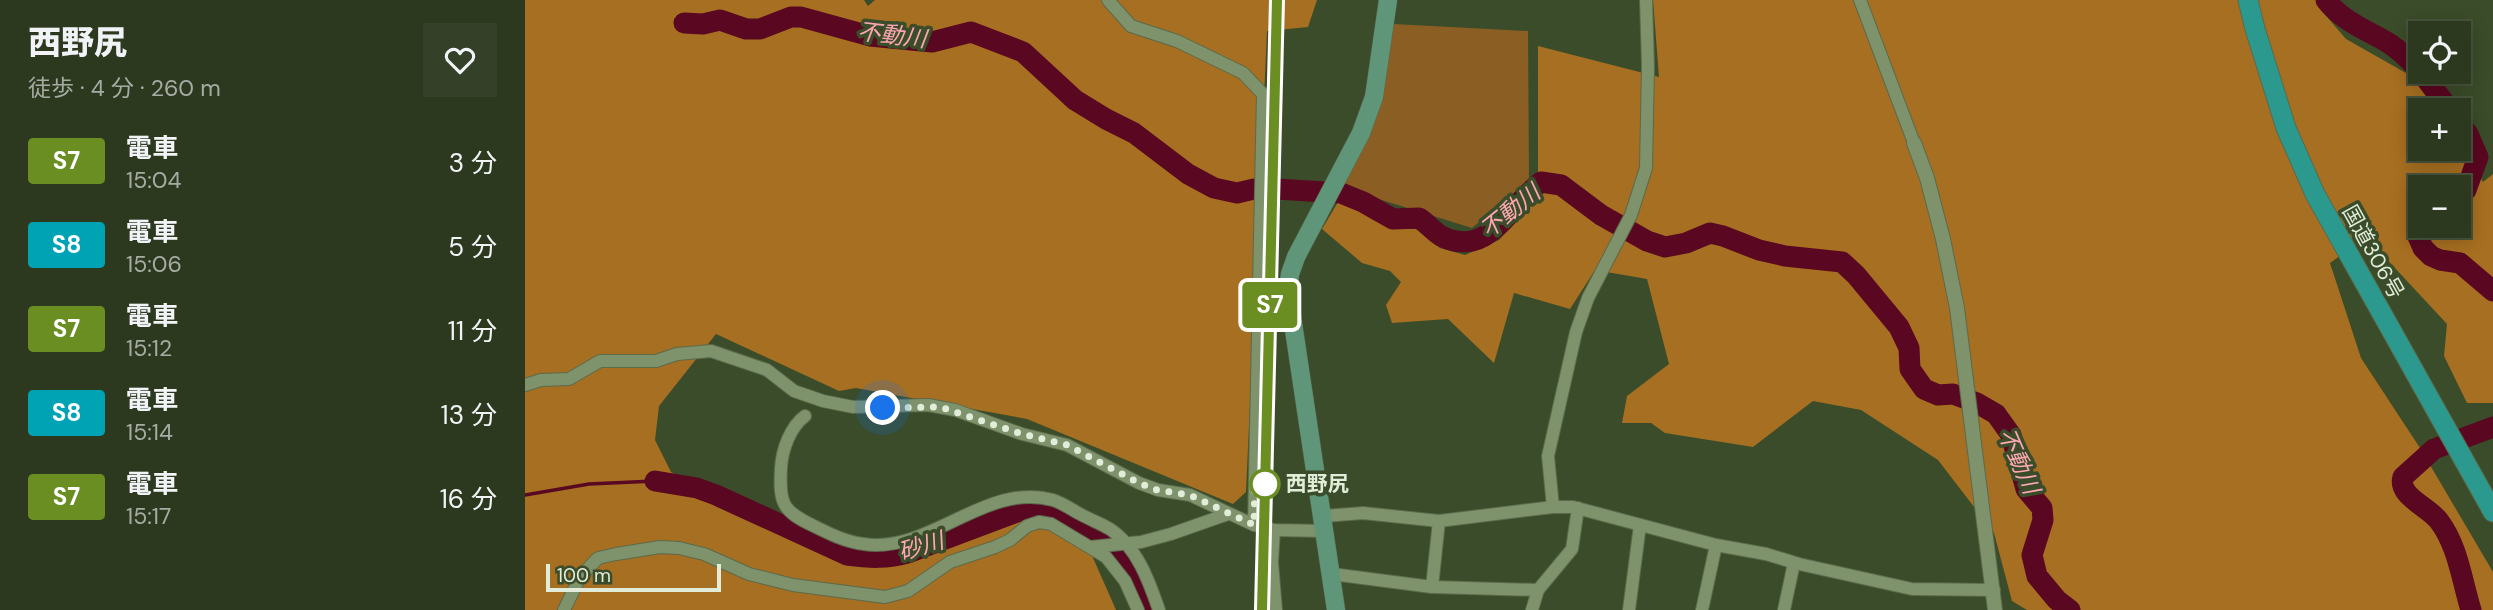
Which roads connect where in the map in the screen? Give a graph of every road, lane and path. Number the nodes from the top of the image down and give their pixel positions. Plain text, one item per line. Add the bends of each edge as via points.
1 (1108, 0) edge
2 (1388, 0) edge
3 (1646, 0) edge
4 (1860, 0) edge
5 (2248, 0) edge
6 (1915, 143) joint
7 (525, 385) edge
8 (805, 416) dead end
9 (1553, 507) junction
10 (1577, 508) junction
11 (2493, 512) edge
12 (1228, 514) junction
13 (1439, 521) junction
14 (1325, 524) junction
15 (1254, 525) junction
16 (1640, 525) junction
17 (1273, 530) junction
18 (1122, 544) junction
19 (1716, 545) junction
20 (1091, 547) junction
21 (1794, 563) junction
22 (1332, 574) junction
23 (1432, 587) junction
24 (1538, 590) junction
25 (1994, 590) junction
26 (564, 610) edge
27 (1138, 610) edge
28 (1159, 610) edge
29 (1276, 610) edge
30 (1336, 610) edge
31 (1532, 610) edge
32 (1629, 610) edge
33 (1702, 610) edge
34 (1784, 610) edge
35 (1995, 610) edge

1 - 15 street via 1131,26 1177,41 1243,73 1263,94
2 - 14 main road via 1374,97 1361,133 1296,257 1288,290
3 - 9 street via 1646,168 1627,222 1588,298 1565,377 1548,456
4 - 6 street
5 - 11 highway, 国道306号 via 2286,128 2315,194
6 - 25 street via 1957,308
7 - 12 street via 569,379 600,360 656,361 711,351 767,370 794,391 823,401 853,407 940,407 1067,445 1139,483 1190,495
8 - 18 street via 797,422 783,455 785,507 792,516 834,536 865,544 908,539 985,507 1034,497 1055,501 1110,529
9 - 10 street
9 - 13 street
10 - 16 street
10 - 24 street via 1572,549
12 - 15 street
12 - 18 street via 1171,534
13 - 14 street via 1363,513
13 - 23 street
14 - 17 street
14 - 22 main road
15 - 17 street
16 - 19 street
16 - 32 street
17 - 29 street
18 - 20 street
18 - 28 street via 1147,578
19 - 21 street
19 - 33 street
20 - 26 street via 1039,522 995,547 950,562 908,591 885,597 793,585 679,548 645,548 598,558 580,577
20 - 27 street via 1117,568
21 - 25 street via 1912,589
21 - 34 street
22 - 23 street
22 - 30 main road
23 - 24 street
24 - 31 street
25 - 35 street

